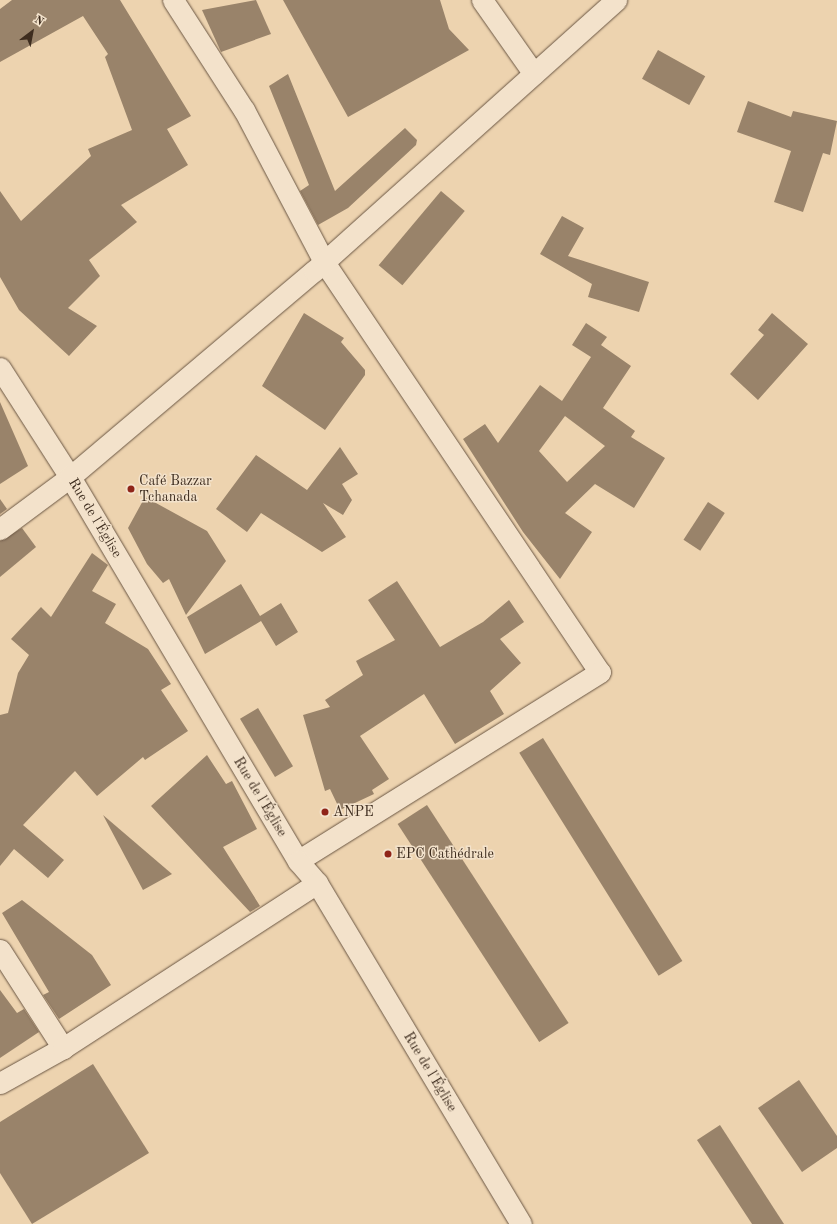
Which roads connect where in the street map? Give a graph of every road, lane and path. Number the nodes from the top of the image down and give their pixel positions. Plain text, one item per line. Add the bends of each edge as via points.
1 (173, 0) edge
2 (482, 0) edge
3 (616, 0) edge
4 (534, 74) junction
5 (324, 262) junction
6 (0, 368) edge
7 (70, 477) junction
8 (0, 530) edge
9 (298, 861) junction
10 (316, 882) junction
11 (0, 950) edge
12 (63, 1048) junction
13 (0, 1083) edge
14 (521, 1224) edge

1 - 5 street via 244,110
2 - 4 street
3 - 4 street
4 - 5 street
5 - 7 street
5 - 9 street via 600,672
6 - 7 street, Rue de l'Église
7 - 8 street
7 - 9 street, Rue de l'Église
9 - 10 street, Rue de l'Église
10 - 12 street
10 - 14 street, Rue de l'Église
11 - 12 street
12 - 13 street

